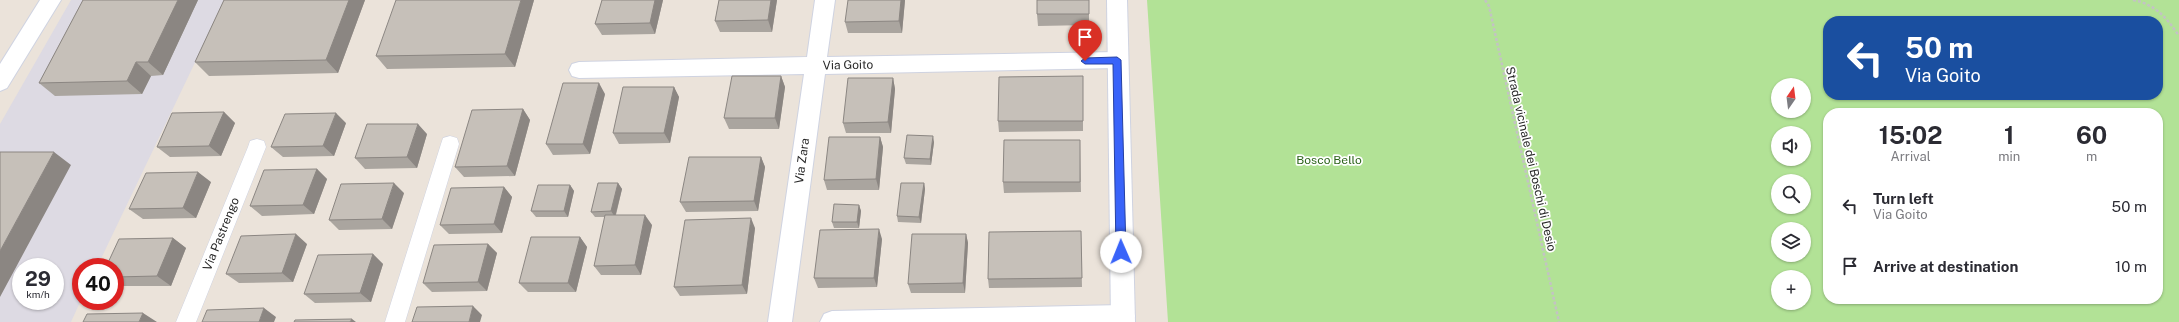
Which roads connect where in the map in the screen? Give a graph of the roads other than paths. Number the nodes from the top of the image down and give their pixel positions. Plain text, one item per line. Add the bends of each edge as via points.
1 (51, 0) edge
2 (825, 0) edge
3 (1117, 0) edge
4 (1117, 60) junction
5 (815, 66) junction
6 (579, 70) dead end
7 (0, 82) edge
8 (450, 144) dead end
9 (257, 147) dead end
10 (1123, 319) edge
11 (186, 322) edge
12 (395, 322) edge
13 (780, 322) edge
14 (832, 322) edge

1 - 7 street
2 - 5 street, Via Zara
3 - 4 street
4 - 5 street, Via Goito
4 - 10 street
5 - 6 street, Via Goito
5 - 13 street, Via Zara
8 - 12 lane
9 - 11 lane, Via Pastrengo
10 - 14 street

